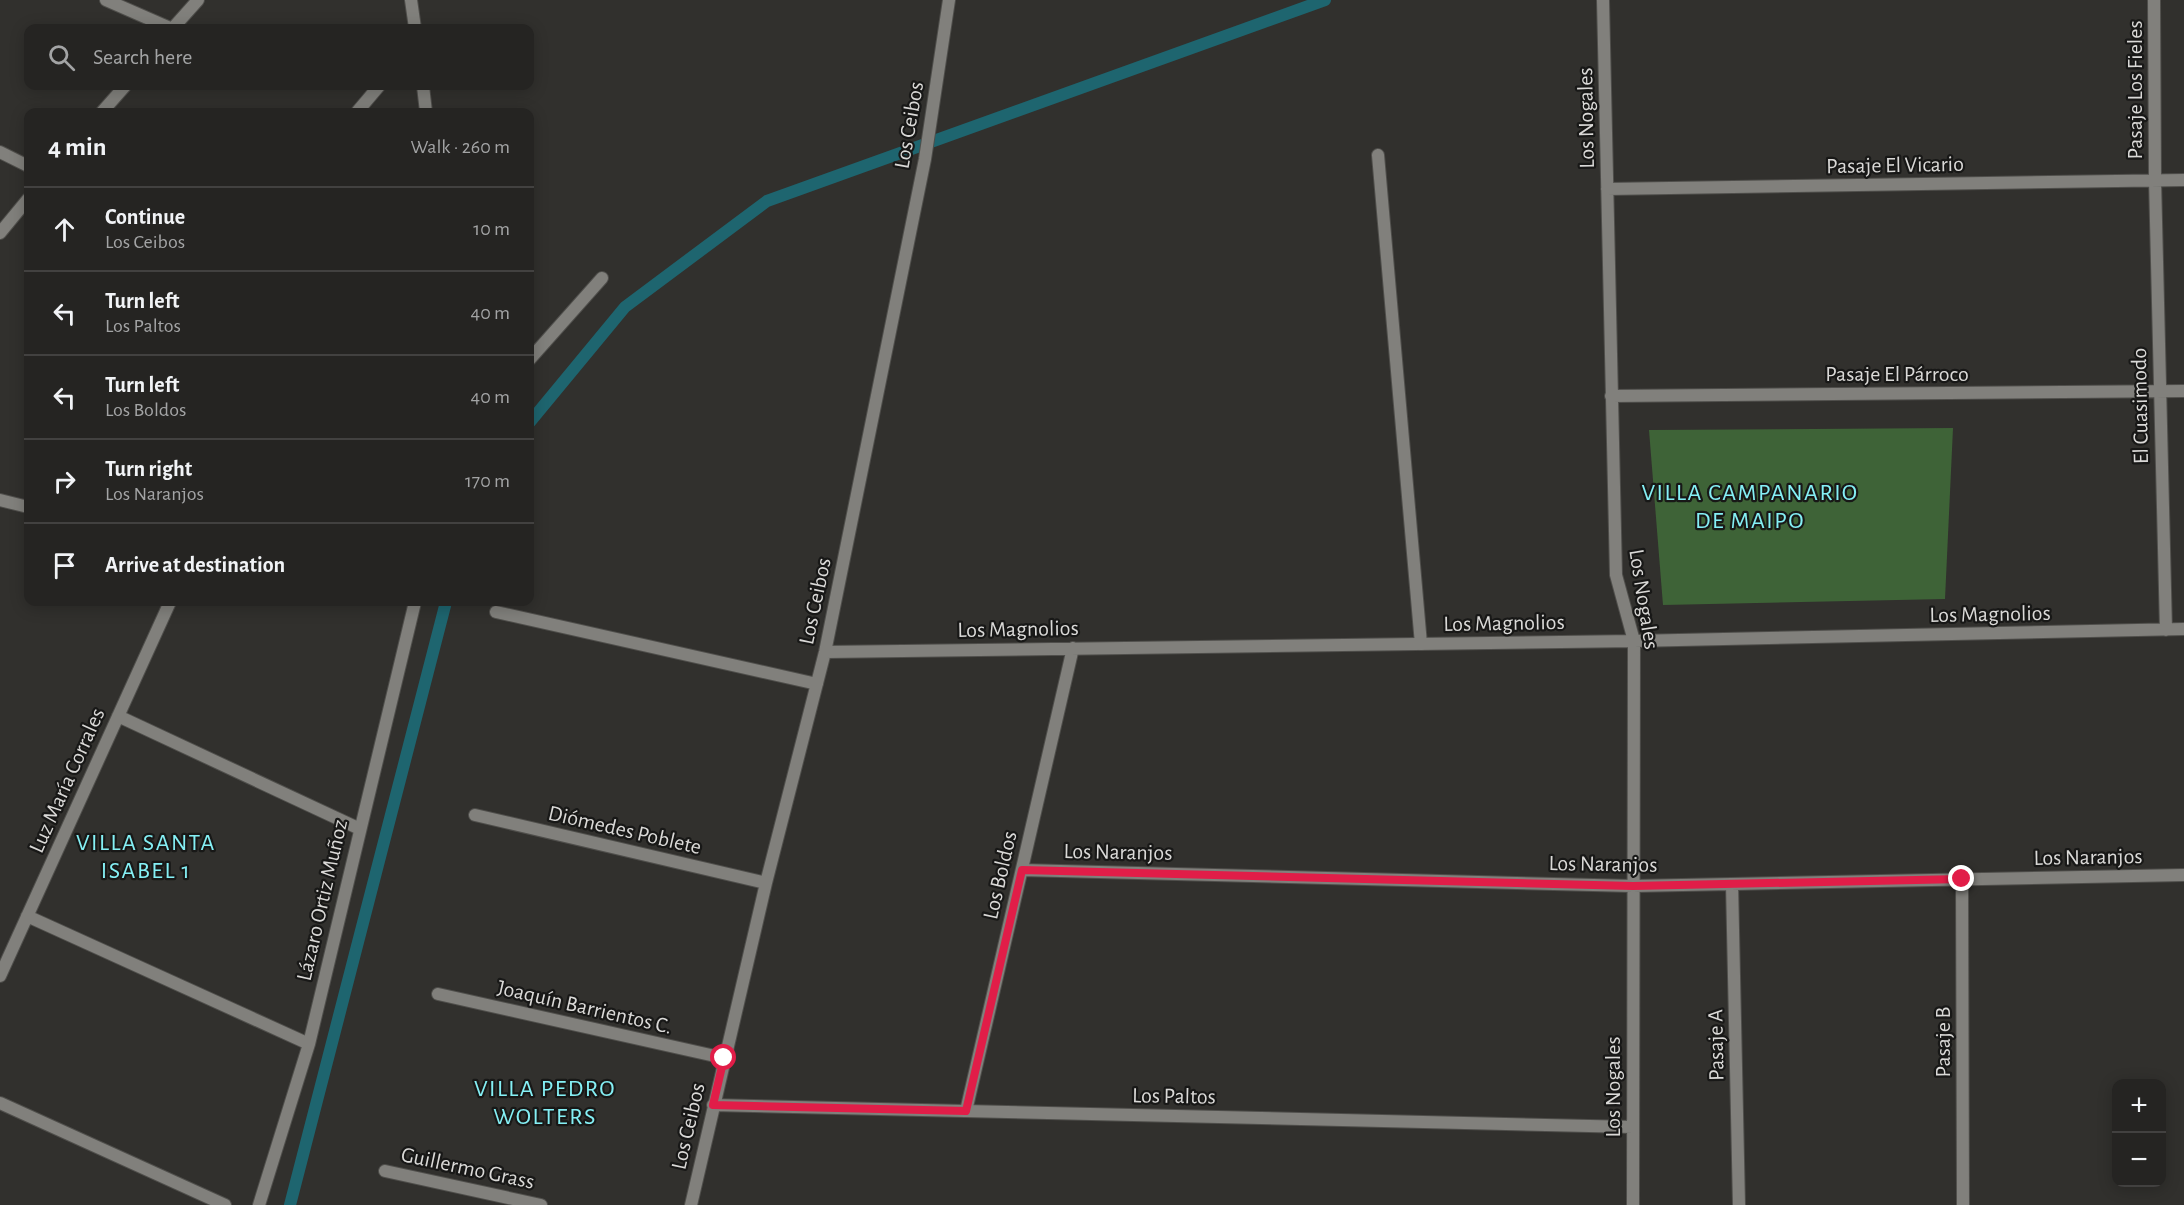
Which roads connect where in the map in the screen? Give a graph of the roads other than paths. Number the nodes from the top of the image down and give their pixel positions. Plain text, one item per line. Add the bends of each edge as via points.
1 (106, 0) edge
2 (198, 0) edge
3 (411, 0) edge
4 (949, 0) edge
5 (1603, 0) edge
6 (2154, 0) edge
7 (162, 24) edge
8 (175, 24) edge
9 (414, 24) edge
10 (121, 90) edge
11 (376, 90) edge
12 (423, 90) edge
13 (106, 108) edge
14 (360, 108) edge
15 (426, 108) edge
16 (0, 152) edge
17 (1378, 154) dead end
18 (24, 164) edge
19 (2155, 180) junction
20 (2184, 180) edge
21 (1607, 189) junction
22 (24, 204) edge
23 (0, 233) edge
24 (602, 279) dead end
25 (534, 355) edge
26 (2184, 391) edge
27 (2160, 392) junction
28 (1611, 396) junction
29 (0, 500) edge
30 (24, 504) edge
31 (168, 606) edge
32 (414, 606) edge
33 (496, 612) dead end
34 (2184, 629) edge
35 (2166, 630) junction
36 (1634, 641) junction
37 (1421, 644) junction
38 (1073, 648) junction
39 (825, 651) junction
40 (817, 684) junction
41 (118, 716) junction
42 (474, 815) dead end
43 (360, 829) junction
44 (1022, 870) junction
45 (2184, 875) edge
46 (1962, 879) junction
47 (766, 883) junction
48 (1732, 884) junction
49 (1633, 886) junction
50 (27, 916) junction
51 (0, 976) edge
52 (438, 994) dead end
53 (309, 1044) junction
54 (724, 1058) junction
55 (0, 1103) edge
56 (713, 1105) junction
57 (966, 1111) junction
58 (1633, 1127) junction
59 (385, 1171) dead end
60 (225, 1205) edge
61 (259, 1205) edge
62 (541, 1205) edge
63 (691, 1205) edge
64 (1633, 1205) edge
65 (1739, 1205) edge
66 (1963, 1205) edge

1 - 7 street
2 - 8 street
3 - 9 street
4 - 39 street, Los Ceibos via 925,159
5 - 21 street, Los Nogales
6 - 19 street, Pasaje Los Fieles
10 - 13 street
11 - 14 street
12 - 15 street
16 - 18 street
17 - 37 street
19 - 20 street, Pasaje El Vicario
19 - 21 street, Pasaje El Vicario
19 - 27 street, El Cuasimodo
21 - 28 street, Los Nogales
22 - 23 street
24 - 25 street
26 - 27 street, Pasaje El Párroco
27 - 28 street, Pasaje El Párroco
27 - 35 street, El Cuasimodo
28 - 36 street, Los Nogales via 1616,575
29 - 30 street
31 - 41 street, Luz María Corrales
32 - 43 street, Lázaro Ortiz Muñoz
33 - 40 street
34 - 35 street, Los Magnolios
35 - 36 street, Los Magnolios
36 - 37 street, Los Magnolios
36 - 49 street, Los Nogales
37 - 38 street, Los Magnolios
38 - 39 street, Los Magnolios
38 - 44 street, Los Boldos
39 - 40 street, Los Ceibos
40 - 47 street, Los Ceibos
41 - 43 street
41 - 50 street, Luz María Corrales
42 - 47 street, Diómedes Poblete
43 - 53 street, Lázaro Ortiz Muñoz
44 - 49 street, Los Naranjos
44 - 57 street, Los Boldos
45 - 46 street, Los Naranjos
46 - 48 street, Los Naranjos
46 - 66 street, Pasaje B
47 - 54 street, Los Ceibos
48 - 49 street, Los Naranjos
48 - 65 street, Pasaje A
49 - 58 street, Los Nogales
50 - 51 street, Luz María Corrales
50 - 53 street
52 - 54 street, Joaquín Barrientos C.
53 - 61 street, Lázaro Ortiz Muñoz
54 - 56 street, Los Ceibos
55 - 60 street
56 - 57 street, Los Paltos
56 - 63 street, Los Ceibos
57 - 58 street, Los Paltos
58 - 64 street, Los Nogales
59 - 62 street, Guillermo Grass

